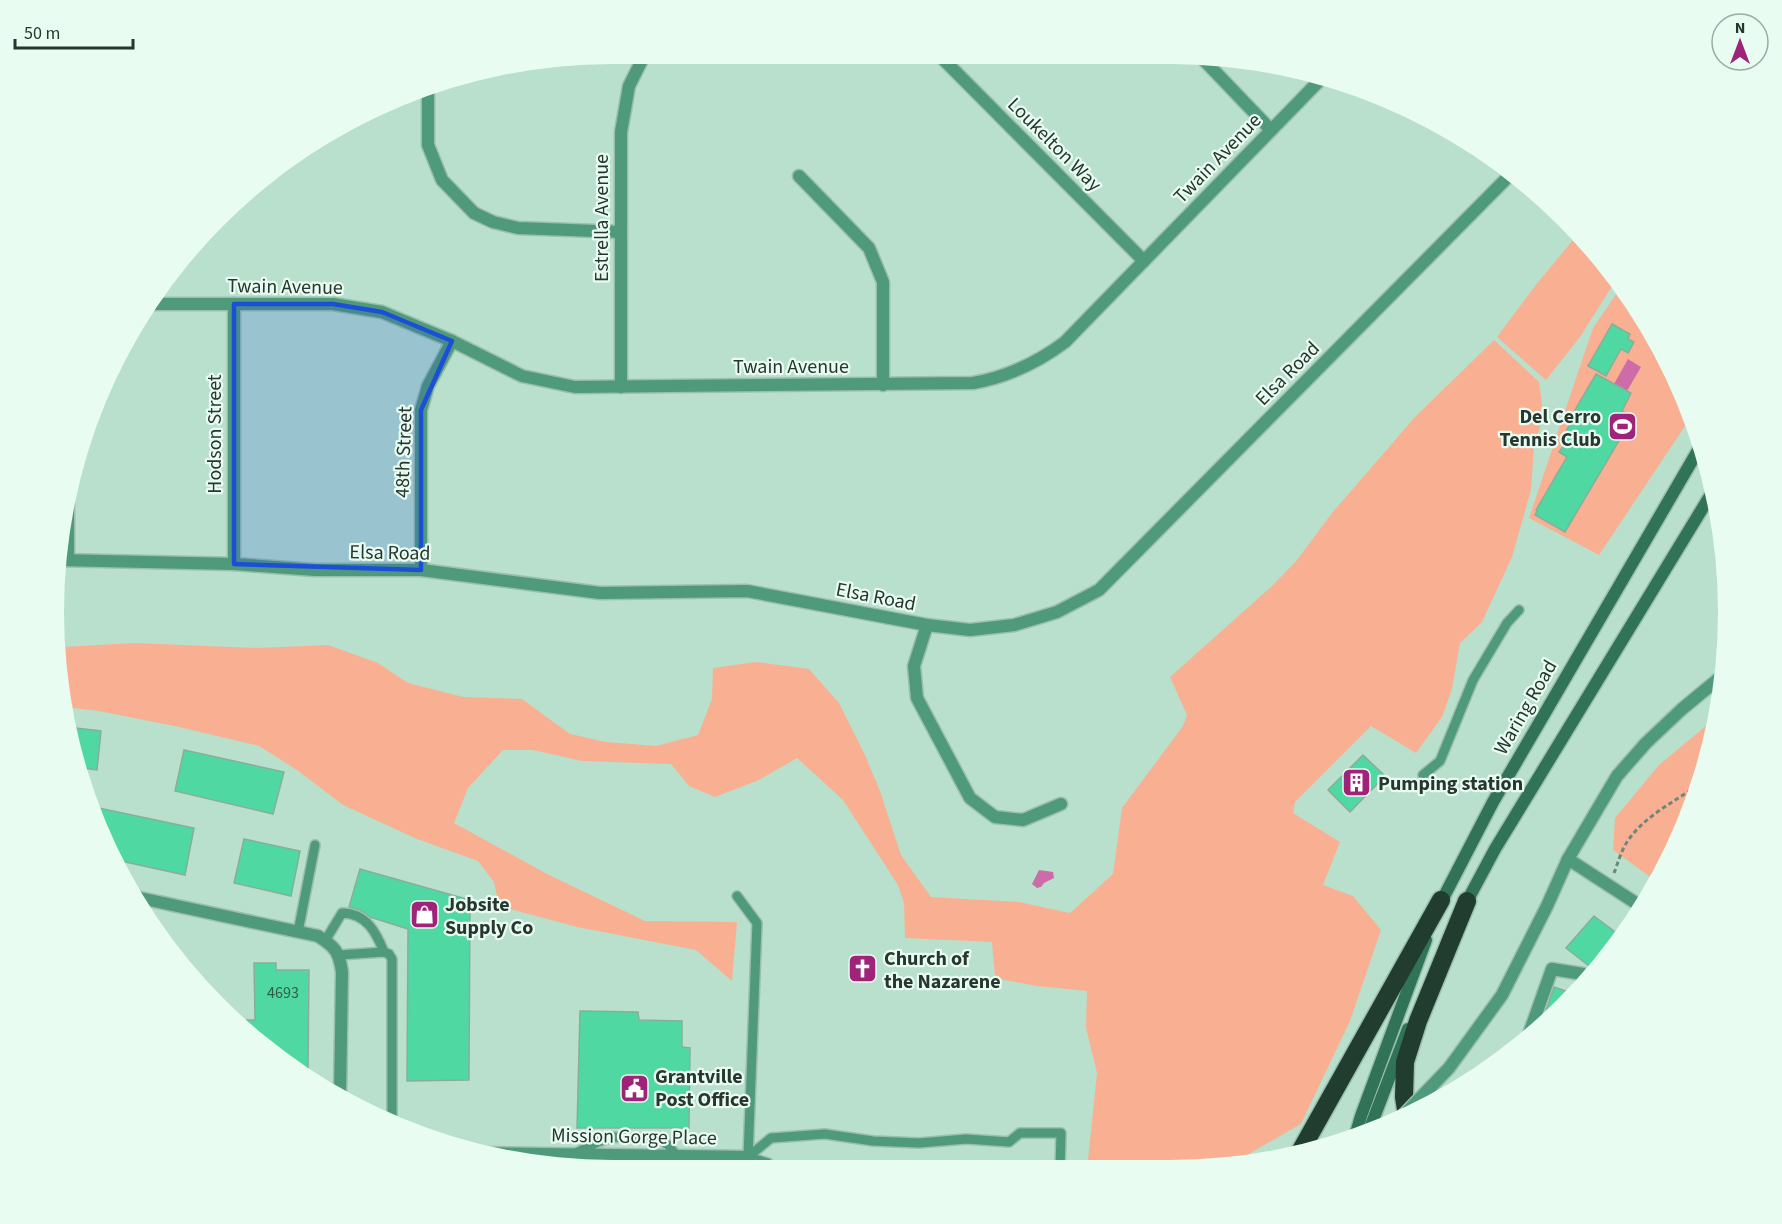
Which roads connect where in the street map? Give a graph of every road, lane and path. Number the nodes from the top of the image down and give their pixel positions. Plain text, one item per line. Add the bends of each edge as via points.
1 (640, 64) edge
2 (948, 64) edge
3 (1210, 66) edge
4 (1316, 84) edge
5 (428, 97) edge
6 (1271, 130) junction
7 (800, 176) dead end
8 (1505, 180) edge
9 (621, 232) junction
10 (1144, 261) junction
11 (161, 303) edge
12 (234, 303) junction
13 (452, 341) junction
14 (883, 385) junction
15 (621, 387) junction
16 (1695, 456) edge
17 (1706, 501) edge
18 (67, 560) edge
19 (234, 564) junction
20 (421, 570) junction
21 (1518, 610) dead end
22 (927, 625) junction
23 (1713, 684) edge
24 (1423, 775) dead end
25 (1686, 793) edge
26 (1061, 804) dead end
27 (315, 845) dead end
28 (1568, 859) junction
29 (1609, 886) junction
30 (737, 896) dead end
31 (146, 899) edge
32 (1441, 900) junction
33 (1467, 901) junction
34 (1634, 902) edge
35 (298, 932) junction
36 (325, 940) junction
37 (384, 952) junction
38 (339, 955) junction
39 (1581, 974) edge
40 (1533, 1022) edge
41 (340, 1087) edge
42 (1419, 1099) edge
43 (1405, 1106) edge
44 (392, 1113) edge
45 (1373, 1121) edge
46 (1358, 1126) edge
47 (1305, 1143) edge
48 (536, 1154) edge
49 (572, 1155) junction
50 (677, 1156) junction
51 (748, 1157) junction
52 (758, 1160) edge
53 (1060, 1160) edge

1 - 9 street, Estrella Avenue via 629,86 621,132
2 - 10 street, Loukelton Way
3 - 6 street
4 - 6 street, Twain Avenue
5 - 9 street via 428,145 442,180 474,213 518,228
6 - 10 street, Twain Avenue
7 - 14 street via 869,248 883,282
8 - 22 street, Elsa Road via 1100,590 1057,612 1014,625 970,630
9 - 15 street, Estrella Avenue
10 - 14 street, Twain Avenue via 1065,342 1045,357 999,378 973,383
11 - 12 street, Twain Avenue
12 - 13 street, Twain Avenue via 333,303 382,312
12 - 19 street, Hodson Street
13 - 15 street, Twain Avenue via 522,376 574,387
13 - 20 street, 48th Street via 428,386 421,410
14 - 15 street, Twain Avenue
16 - 32 main road, Waring Road via 1493,802
17 - 33 main road
18 - 19 street, Elsa Road
19 - 20 street, Elsa Road via 315,570
20 - 22 street, Elsa Road via 600,593 747,591
21 - 24 lane via 1473,680 1440,761
22 - 26 street via 914,666 917,698 970,798 995,817 1023,820
23 - 28 street via 1674,716 1617,776
25 - 29 path via 1633,833
27 - 35 lane
28 - 29 street
28 - 42 street, bridge via 1502,995 1449,1068
29 - 34 street
30 - 51 lane via 757,923
31 - 35 street
32 - 46 main road, Waring Road
32 - 47 highway
33 - 43 highway via 1418,1021 1406,1062
33 - 45 main road via 1400,1047
35 - 36 street
36 - 37 lane via 342,913 355,914 370,926
36 - 38 street
37 - 38 lane
37 - 44 lane via 392,959
38 - 41 street
39 - 40 street via 1552,969
48 - 49 street, Mission Gorge Place
49 - 50 street, Mission Gorge Place
49 - 50 lane via 615,1137 660,1139
50 - 51 street, Mission Gorge Place
51 - 52 lane
51 - 53 lane via 771,1138 825,1134 918,1143 966,1139 1010,1142 1020,1133 1061,1133

